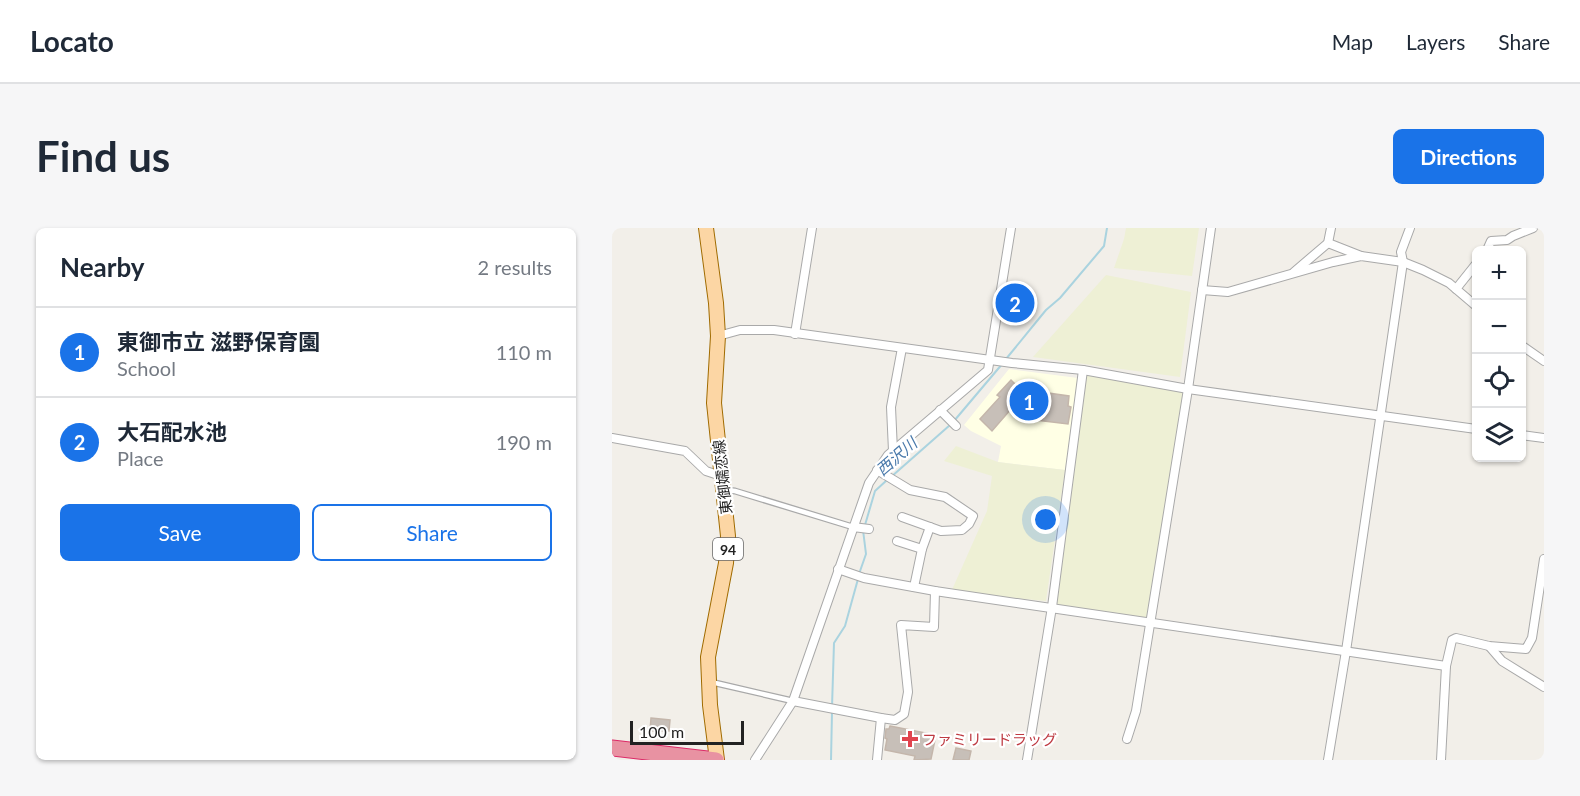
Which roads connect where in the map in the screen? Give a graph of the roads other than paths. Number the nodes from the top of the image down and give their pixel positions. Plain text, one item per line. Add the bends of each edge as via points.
1 (706, 228) edge
2 (812, 228) edge
3 (1011, 228) edge
4 (1211, 228) edge
5 (1331, 228) edge
6 (1410, 228) edge
7 (1533, 228) edge
8 (1328, 243) junction
9 (1488, 246) edge
10 (1361, 256) junction
11 (1403, 262) junction
12 (1472, 269) edge
13 (1293, 273) junction
14 (1456, 289) junction
15 (1202, 290) junction
16 (1472, 303) edge
17 (795, 334) junction
18 (718, 336) junction
19 (902, 348) junction
20 (1526, 348) edge
21 (1543, 358) edge
22 (994, 360) junction
23 (1083, 370) junction
24 (1188, 389) junction
25 (940, 410) junction
26 (1381, 416) junction
27 (956, 426) dead end
28 (1472, 428) edge
29 (1526, 436) edge
30 (612, 438) edge
31 (1544, 438) edge
32 (892, 451) junction
33 (877, 470) junction
34 (721, 476) junction
35 (723, 490) junction
36 (902, 517) dead end
37 (856, 527) junction
38 (930, 527) junction
39 (869, 529) dead end
40 (897, 541) dead end
41 (922, 549) junction
42 (1544, 559) edge
43 (838, 569) junction
44 (914, 587) junction
45 (935, 591) junction
46 (1052, 607) junction
47 (1151, 622) junction
48 (1489, 646) junction
49 (1346, 651) junction
50 (1446, 666) junction
51 (708, 682) junction
52 (1544, 687) edge
53 (793, 701) junction
54 (881, 718) junction
55 (1127, 739) dead end
56 (612, 748) edge
57 (716, 760) edge
58 (755, 760) edge
59 (877, 760) edge
60 (1027, 760) edge
61 (1328, 760) edge
62 (1441, 760) edge

1 - 18 main road, 東御嬬恋線 / 94
2 - 17 street
3 - 22 street
4 - 15 street
5 - 8 street
6 - 11 street via 1401,252
7 - 9 street
8 - 10 street
8 - 13 street
10 - 11 street
10 - 13 street
11 - 14 street
11 - 26 street
12 - 14 street
13 - 15 street via 1228,292
14 - 16 street
15 - 24 street
17 - 18 street via 740,330
17 - 19 street
18 - 34 main road, 東御嬬恋線 / 94 via 714,386
19 - 22 street
19 - 32 street via 891,407
20 - 21 street
22 - 23 street
22 - 25 street via 988,370
23 - 24 street
23 - 46 street
24 - 26 street
24 - 47 street
25 - 27 street
25 - 32 street
26 - 28 street
26 - 49 street
29 - 31 street
30 - 34 street via 685,451 706,471
32 - 33 street
33 - 37 street via 869,483
33 - 38 street via 910,490 945,497 973,516 962,530
34 - 35 main road, 東御嬬恋線 / 94
35 - 37 lane
35 - 51 main road, 東御嬬恋線 / 94 via 728,548 710,647
36 - 38 street
37 - 39 street
37 - 43 street
38 - 41 street
40 - 41 street
41 - 44 street
42 - 48 street via 1532,638 1526,649
43 - 44 street
43 - 53 street
44 - 45 street
45 - 46 street
45 - 54 street via 934,627 901,625 908,692 904,714 895,720
46 - 47 street
46 - 60 street
47 - 49 street
47 - 55 street via 1136,711
48 - 50 street via 1456,638 1452,640
48 - 52 street via 1502,661
49 - 50 street
49 - 61 street
50 - 62 street
51 - 53 lane
51 - 57 main road, 東御嬬恋線 / 94
53 - 54 street
53 - 58 street
54 - 59 street
56 - 57 highway

